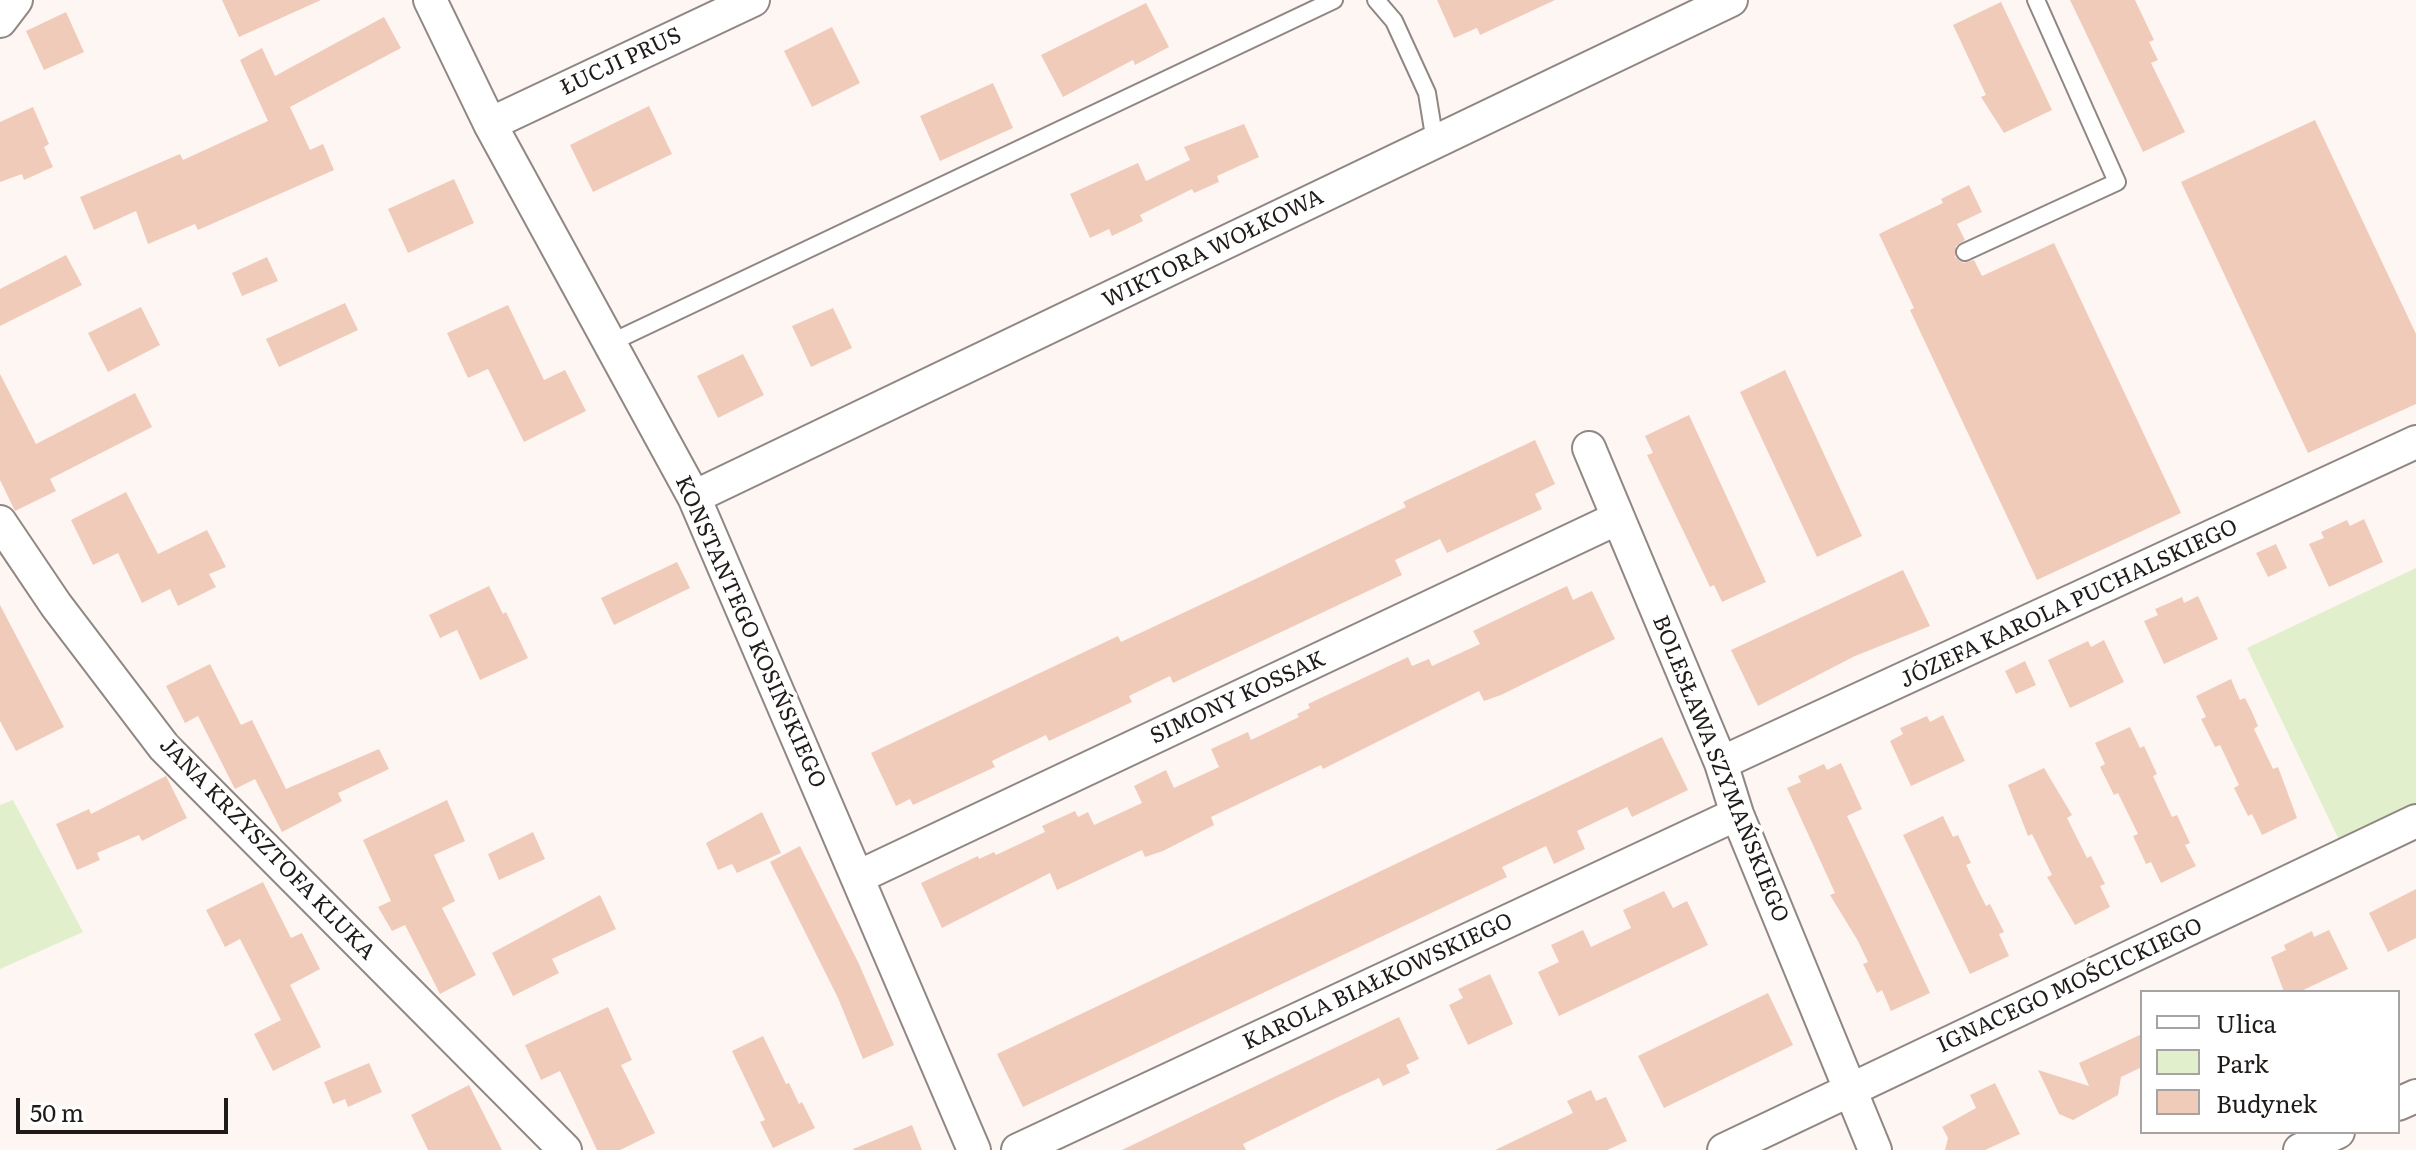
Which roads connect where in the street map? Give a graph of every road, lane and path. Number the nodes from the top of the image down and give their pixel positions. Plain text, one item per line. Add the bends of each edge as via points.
1 (16, 0) edge
2 (430, 0) edge
3 (753, 0) edge
4 (1334, 0) edge
5 (1376, 0) edge
6 (1731, 0) edge
7 (2036, 0) edge
8 (0, 21) edge
9 (490, 124) junction
10 (1435, 142) junction
11 (1965, 252) dead end
12 (610, 343) junction
13 (2416, 442) edge
14 (1589, 448) dead end
15 (694, 497) junction
16 (1618, 518) junction
17 (0, 522) edge
18 (1721, 763) junction
19 (1737, 814) junction
20 (2416, 821) edge
21 (858, 877) junction
22 (1850, 1091) junction
23 (2334, 1134) edge
24 (565, 1150) edge
25 (974, 1150) edge
26 (1018, 1150) edge
27 (1724, 1150) edge
28 (1875, 1150) edge
29 (2300, 1150) edge

1 - 8 street
2 - 9 street, KONSTANTEGO KOSIŃSKIEGO
3 - 9 street, ŁUCJI PRUS
4 - 12 lane
5 - 10 lane via 1394,21 1427,93
6 - 10 street, WIKTORA WOŁKOWA
7 - 11 lane via 2117,182
9 - 12 street, KONSTANTEGO KOSIŃSKIEGO
10 - 15 street, WIKTORA WOŁKOWA
12 - 15 street, KONSTANTEGO KOSIŃSKIEGO
13 - 18 street, JÓZEFA KAROLA PUCHALSKIEGO
14 - 16 street, BOLESŁAWA SZYMAŃSKIEGO
15 - 21 street, KONSTANTEGO KOSIŃSKIEGO
16 - 18 street, BOLESŁAWA SZYMAŃSKIEGO
16 - 21 street, SIMONY KOSSAK
17 - 24 street, JANA KRZYSZTOFA KLUKA via 164,747
18 - 19 street, BOLESŁAWA SZYMAŃSKIEGO
19 - 22 street, BOLESŁAWA SZYMAŃSKIEGO
19 - 26 street, KAROLA BIAŁKOWSKIEGO
20 - 22 street, IGNACEGO MOŚCICKIEGO
21 - 25 street, KONSTANTEGO KOSIŃSKIEGO
22 - 27 street, IGNACEGO MOŚCICKIEGO
22 - 28 street, BOLESŁAWA SZYMAŃSKIEGO
23 - 29 street

